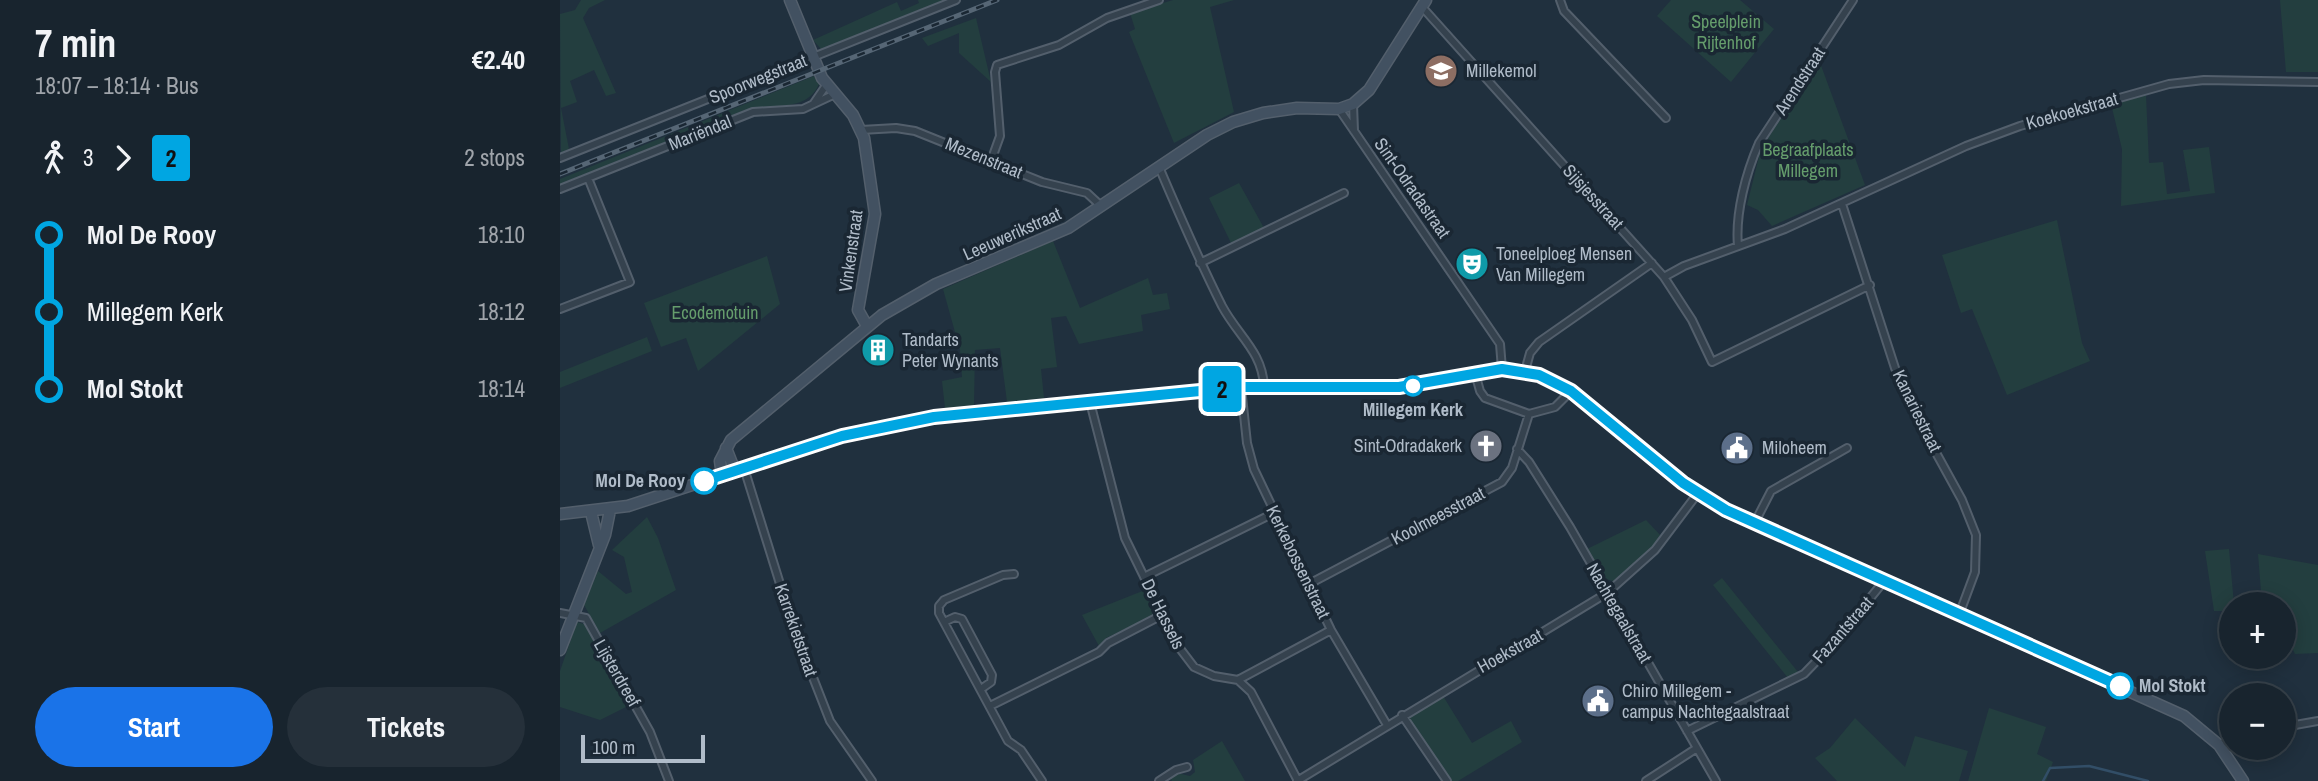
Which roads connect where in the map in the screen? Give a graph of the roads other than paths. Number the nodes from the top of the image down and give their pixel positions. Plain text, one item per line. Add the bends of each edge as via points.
1 (790, 0) edge
2 (956, 0) edge
3 (1159, 0) edge
4 (1560, 0) edge
5 (1853, 0) edge
6 (1425, 4) edge
7 (815, 62) junction
8 (2318, 82) edge
9 (827, 84) junction
10 (835, 94) junction
11 (814, 103) junction
12 (1353, 104) junction
13 (1339, 109) junction
14 (1667, 118) dead end
15 (861, 130) junction
16 (1354, 132) junction
17 (560, 158) edge
18 (991, 161) junction
19 (1158, 165) junction
20 (588, 178) junction
21 (560, 189) edge
22 (1344, 193) dead end
23 (1842, 204) junction
24 (1101, 206) junction
25 (1738, 246) junction
26 (1200, 263) junction
27 (1652, 263) junction
28 (1664, 277) junction
29 (1870, 285) junction
30 (560, 309) edge
31 (867, 326) junction
32 (1502, 369) junction
33 (1525, 371) junction
34 (1475, 373) junction
35 (1264, 386) junction
36 (1241, 387) junction
37 (1571, 391) junction
38 (1090, 402) junction
39 (1529, 414) junction
40 (726, 448) junction
41 (1847, 448) dead end
42 (1517, 449) junction
43 (739, 470) junction
44 (722, 475) junction
45 (1699, 493) junction
46 (610, 510) junction
47 (591, 512) junction
48 (560, 513) edge
49 (1275, 513) junction
50 (1754, 524) junction
51 (599, 545) junction
52 (1014, 574) dead end
53 (1144, 577) junction
54 (1884, 581) junction
55 (1310, 584) junction
56 (1607, 593) junction
57 (560, 613) edge
58 (572, 614) junction
59 (1162, 615) junction
60 (1959, 615) junction
61 (944, 622) junction
62 (1331, 630) junction
63 (560, 650) edge
64 (1238, 680) junction
65 (981, 689) junction
66 (990, 706) junction
67 (1402, 715) junction
68 (2318, 721) edge
69 (1387, 725) junction
70 (2296, 725) edge
71 (1687, 732) junction
72 (2219, 745) edge
73 (1697, 748) junction
74 (2229, 760) edge
75 (1187, 767) dead end
76 (669, 781) edge
77 (872, 781) edge
78 (1042, 781) edge
79 (1159, 781) edge
80 (1298, 781) edge
81 (1447, 781) edge
82 (1646, 781) edge
83 (1716, 781) edge
84 (2243, 781) edge

1 - 7 street, Vinkenstraat
2 - 7 street, Spoorwegstraat
3 - 18 street via 1107,18 1059,45 997,65 1000,136
4 - 14 street via 1563,11
5 - 25 street, Arendstraat via 1759,143 1751,163
6 - 12 street via 1369,90
6 - 27 street, Sijsjesstraat
7 - 9 street, Vinkenstraat
7 - 17 street, Spoorwegstraat
8 - 23 street, Koekoekstraat via 2204,80 2152,88 1993,135
9 - 10 street, Vinkenstraat
9 - 11 street
10 - 11 street, Mariëndal
10 - 15 street, Vinkenstraat
11 - 20 street, Mariëndal via 803,109 752,112
12 - 13 street
12 - 16 street, Sint-Odradastraat
13 - 16 street, Sint-Odradastraat
13 - 19 street, Leeuwerikstraat via 1289,109 1247,117
15 - 18 street, Mezenstraat via 915,131
15 - 31 street, Vinkenstraat via 875,215 858,310
16 - 32 street, Sint-Odradastraat via 1500,344
18 - 24 street, Mezenstraat via 1042,182 1087,193
19 - 24 street, Leeuwerikstraat
19 - 26 street
20 - 21 street, Mariëndal
20 - 30 street via 630,282
22 - 26 street
23 - 25 street, Koekoekstraat
23 - 29 street, Kanariestraat
24 - 31 street, Leeuwerikstraat via 1051,237 912,296
25 - 28 street, Koekoekstraat
26 - 35 street via 1226,313 1262,364
27 - 28 street, Sijsjesstraat
27 - 33 street via 1539,342
28 - 29 street, Sijsjesstraat via 1712,362
29 - 60 street, Kanariestraat via 1895,368 1976,535 1975,572
31 - 40 street, Leeuwerikstraat via 747,425
32 - 33 street
32 - 34 street
33 - 37 street
34 - 35 street via 1399,387
34 - 39 street via 1485,398
35 - 36 street
36 - 38 street
36 - 49 street, Kerkebossenstraat via 1249,454
37 - 39 street via 1555,407
37 - 45 street
38 - 43 street via 889,425
38 - 53 street, De Hassels via 1125,538
39 - 42 street, Koolmeesstraat
40 - 43 street
40 - 44 street via 720,461
41 - 50 street via 1771,491
42 - 55 street, Koolmeesstraat via 1502,482
42 - 56 street, Nachtegaalstraat via 1530,462
43 - 44 street
43 - 77 street, Karrekietstraat via 830,722
44 - 46 street
45 - 50 street
45 - 56 street, Hoekstraat via 1655,550
46 - 47 street
46 - 51 street
47 - 48 street
47 - 51 street
49 - 53 street
49 - 55 street, Kerkebossenstraat
50 - 54 street
51 - 58 street
52 - 61 street via 944,600 939,606
53 - 59 street, De Hassels
54 - 60 street
54 - 71 street, Fazantstraat via 1804,674
55 - 62 street, Kerkebossenstraat
56 - 67 street, Hoekstraat
56 - 71 street, Nachtegaalstraat
57 - 58 street
58 - 63 street
58 - 76 street, Lijsterdreef via 586,618 650,732
59 - 64 street, De Hassels via 1194,667
59 - 66 street
60 - 72 street via 2168,707
61 - 65 street
61 - 65 street via 962,619 992,674 991,682
62 - 64 street
62 - 69 street, Kerkebossenstraat
64 - 80 street via 1251,692
65 - 66 street
66 - 78 street via 1008,741 1021,750
67 - 69 street, Hoekstraat
67 - 81 street
68 - 70 street
69 - 80 street, Hoekstraat
71 - 73 street, Nachtegaalstraat
73 - 82 street
73 - 83 street, Nachtegaalstraat
74 - 84 street
75 - 79 street

